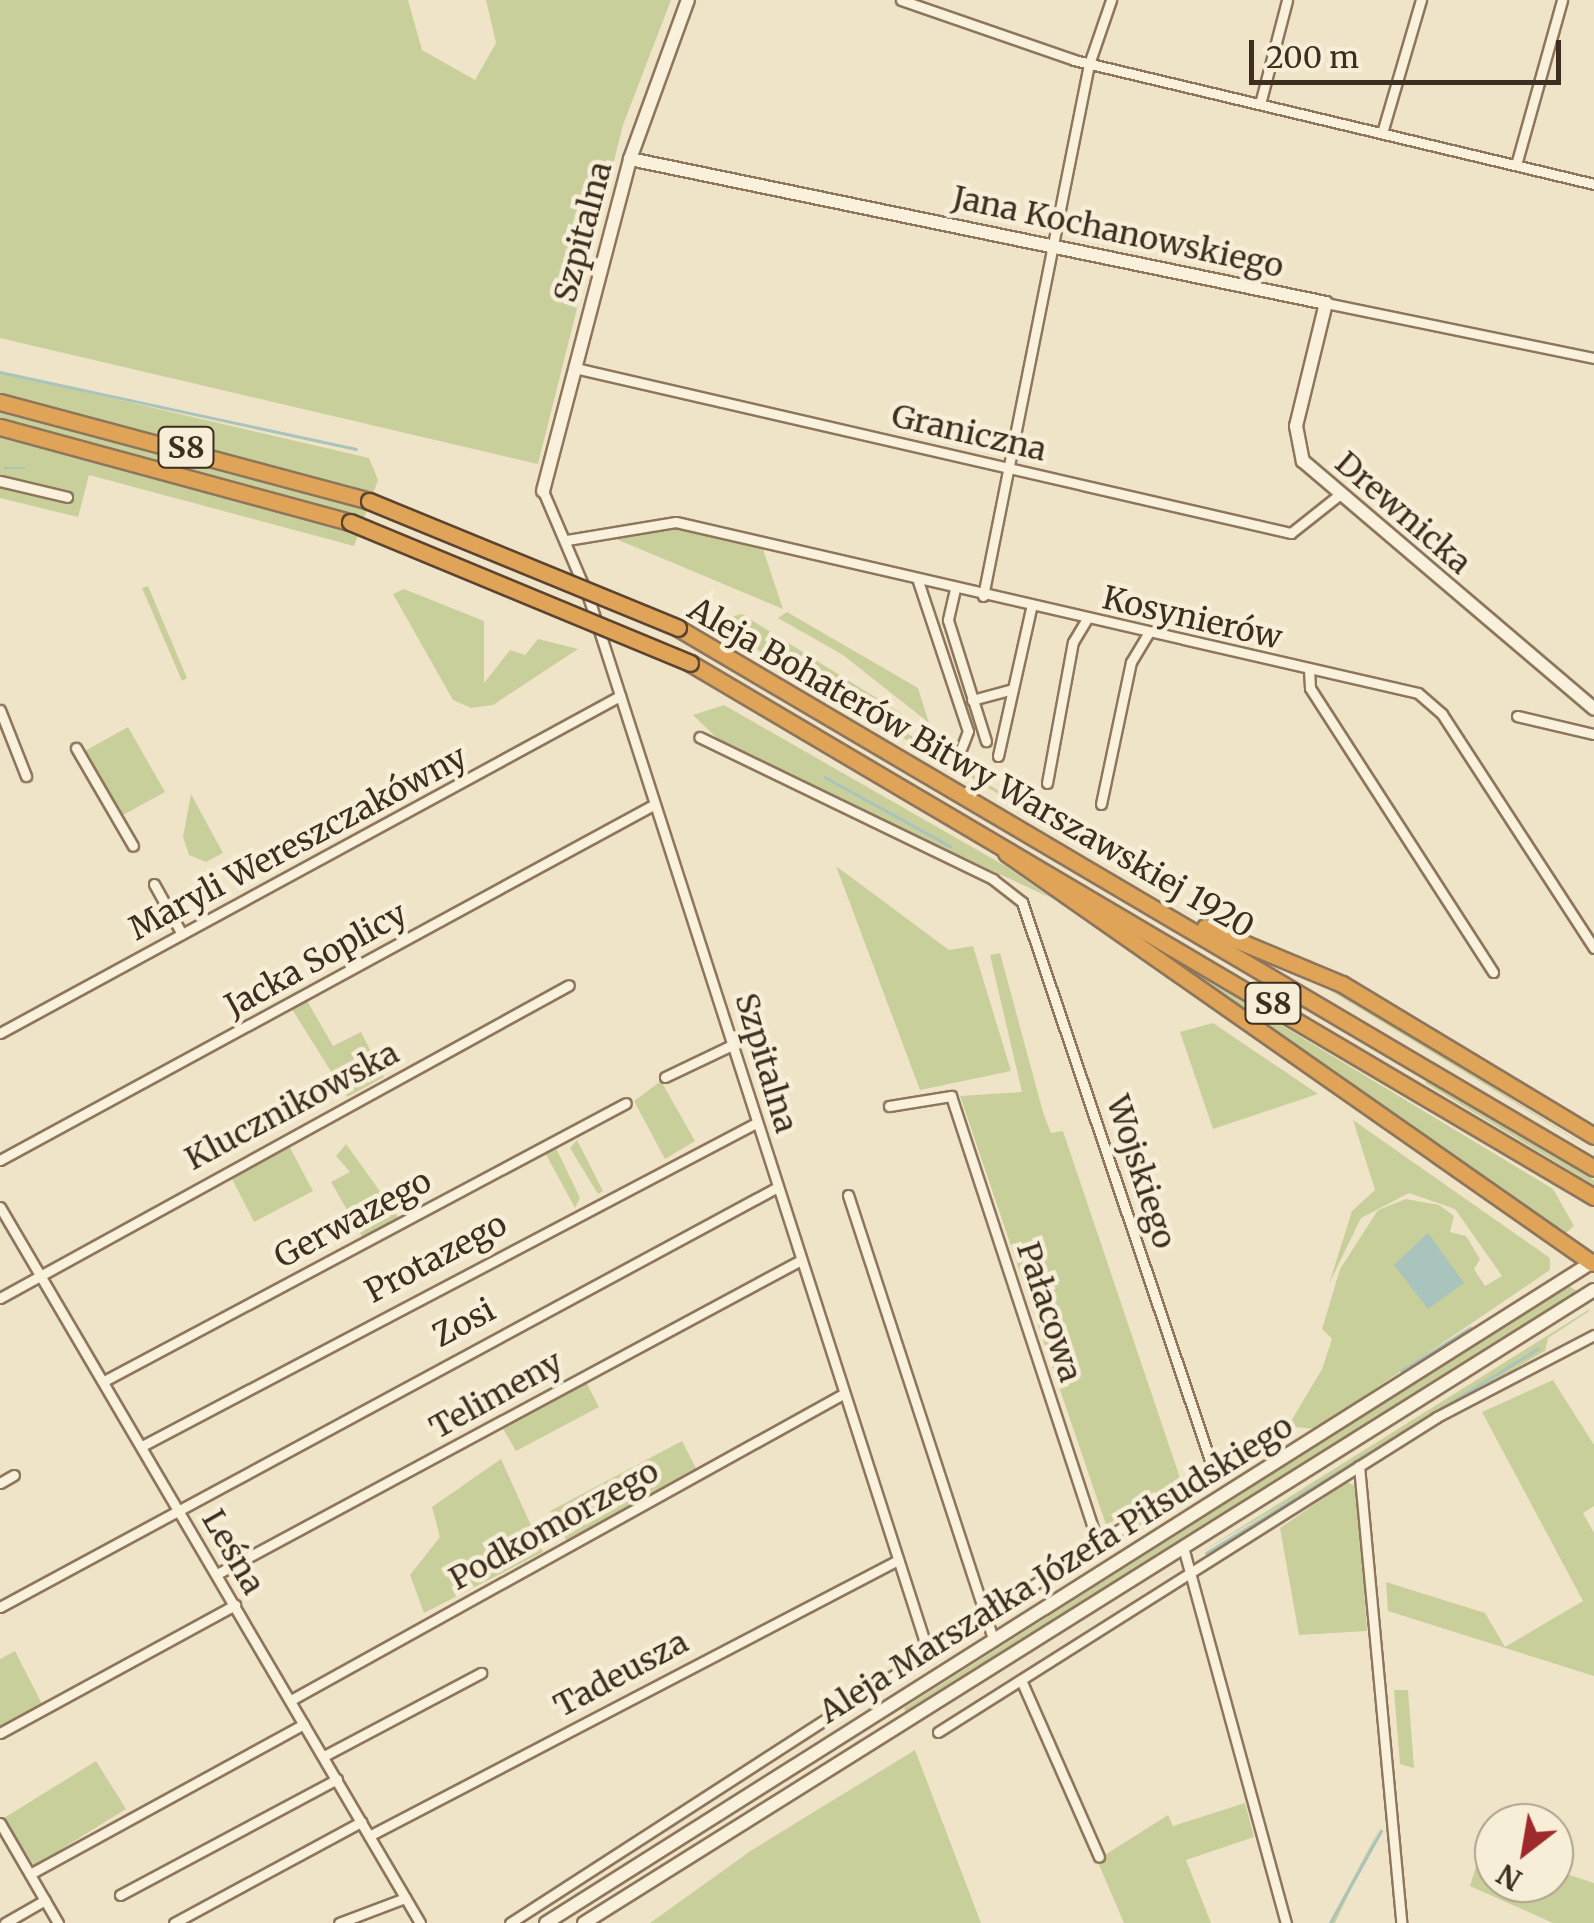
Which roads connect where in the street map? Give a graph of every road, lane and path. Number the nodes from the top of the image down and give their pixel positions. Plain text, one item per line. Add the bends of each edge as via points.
1 (688, 0) edge
2 (901, 0) edge
3 (1111, 0) edge
4 (1287, 0) edge
5 (1420, 0) edge
6 (1562, 0) edge
7 (1090, 64) junction
8 (1260, 104) junction
9 (1382, 133) junction
10 (630, 159) junction
11 (1516, 165) junction
12 (1594, 184) edge
13 (1052, 247) junction
14 (1326, 302) junction
15 (1594, 358) edge
16 (575, 368) junction
17 (0, 402) edge
18 (0, 427) edge
19 (1013, 468) junction
20 (0, 481) edge
21 (545, 486) joint
22 (1339, 494) junction
23 (67, 497) dead end
24 (567, 540) junction
25 (918, 581) junction
26 (955, 590) junction
27 (982, 596) junction
28 (1031, 608) junction
29 (1086, 620) junction
30 (1148, 634) junction
31 (1309, 670) junction
32 (1013, 688) junction
33 (620, 696) junction
34 (972, 700) junction
35 (1594, 709) edge
36 (0, 710) edge
37 (1518, 716) dead end
38 (1594, 734) edge
39 (699, 737) dead end
40 (986, 740) dead end
41 (962, 747) dead end
42 (76, 748) dead end
43 (998, 756) dead end
44 (26, 776) dead end
45 (1047, 782) dead end
46 (656, 804) junction
47 (1101, 804) dead end
48 (956, 813) junction
49 (133, 846) dead end
50 (154, 884) dead end
51 (1182, 920) junction
52 (182, 934) junction
53 (1594, 948) edge
54 (1493, 972) dead end
55 (570, 986) dead end
56 (0, 1033) edge
57 (732, 1045) junction
58 (665, 1077) dead end
59 (626, 1103) dead end
60 (889, 1106) dead end
61 (756, 1123) junction
62 (1594, 1136) edge
63 (0, 1160) edge
64 (1594, 1168) edge
65 (776, 1188) junction
66 (848, 1195) dead end
67 (1591, 1196) edge
68 (0, 1207) edge
69 (799, 1260) junction
70 (1593, 1263) edge
71 (41, 1276) junction
72 (1594, 1290) edge
73 (0, 1298) edge
74 (1594, 1336) edge
75 (104, 1381) junction
76 (843, 1394) junction
77 (142, 1446) junction
78 (1359, 1466) junction
79 (1213, 1469) joint
80 (14, 1475) dead end
81 (0, 1483) edge
82 (177, 1507) junction
83 (1098, 1544) junction
84 (1183, 1547) junction
85 (898, 1560) junction
86 (1193, 1570) junction
87 (217, 1574) junction
88 (235, 1605) junction
89 (0, 1607) edge
90 (985, 1616) junction
91 (994, 1641) junction
92 (928, 1655) junction
93 (481, 1673) dead end
94 (1020, 1680) junction
95 (290, 1700) junction
96 (304, 1724) junction
97 (938, 1732) dead end
98 (0, 1734) edge
99 (324, 1756) junction
100 (337, 1780) junction
101 (361, 1822) junction
102 (0, 1823) edge
103 (369, 1836) junction
104 (1099, 1857) dead end
105 (30, 1874) junction
106 (120, 1896) dead end
107 (405, 1898) junction
108 (45, 1900) junction
109 (4, 1923) edge
110 (58, 1923) edge
111 (174, 1923) edge
112 (339, 1923) edge
113 (420, 1923) edge
114 (510, 1923) edge
115 (546, 1923) edge
116 (584, 1923) edge
117 (1286, 1923) edge
118 (1401, 1923) edge

1 - 10 main road, Szpitalna
2 - 7 street
3 - 7 street
4 - 8 street
5 - 9 street
6 - 11 street
7 - 8 street
7 - 13 street
8 - 9 street
9 - 11 street
10 - 13 main road, Jana Kochanowskiego
10 - 16 main road, Szpitalna
11 - 12 street
13 - 14 main road, Jana Kochanowskiego
13 - 19 street
14 - 15 street, Jana Kochanowskiego
14 - 22 main road, Drewnicka via 1295,434 1303,461
16 - 19 street, Graniczna
16 - 21 main road, Szpitalna
17 - 51 highway, Aleja Bohaterów Bitwy Warszawskiej 1920 / S8, bridge via 369,501 678,628
18 - 48 highway, Aleja Bohaterów Bitwy Warszawskiej 1920 / S8, bridge via 350,522 690,663
19 - 22 street, Graniczna via 1291,533
19 - 27 street
20 - 23 street
21 - 24 street, Szpitalna
22 - 35 main road, Drewnicka
24 - 25 street, Kosynierów via 664,520
24 - 33 street, Szpitalna
25 - 26 street, Kosynierów
25 - 41 street via 968,731
26 - 27 street, Kosynierów
26 - 34 street via 948,620
27 - 28 street, Kosynierów
28 - 29 street, Kosynierów
28 - 32 street
29 - 30 street, Kosynierów
29 - 45 street via 1073,642
30 - 31 street, Kosynierów
30 - 47 street via 1131,662
31 - 53 street, Kosynierów via 1418,693 1442,714
31 - 54 street via 1310,688
32 - 34 street
32 - 43 street
33 - 46 street, Szpitalna
33 - 52 street, Maryli Wereszczakówny
34 - 40 street
36 - 44 street
37 - 38 street
39 - 79 street, Wojskiego via 1016,894 1038,934
42 - 49 street
46 - 57 street, Szpitalna
46 - 63 street, Jacka Soplicy
48 - 67 highway, Aleja Bohaterów Bitwy Warszawskiej 1920 / S8
48 - 70 highway
50 - 52 street
51 - 62 highway via 1342,984
51 - 64 highway, Aleja Bohaterów Bitwy Warszawskiej 1920 / S8
52 - 56 street, Maryli Wereszczakówny
55 - 71 street, Klucznikowska
57 - 58 street
57 - 61 street, Szpitalna
59 - 75 street, Gerwazego
60 - 83 street, Pałacowa via 951,1096
61 - 65 street, Szpitalna
61 - 77 street, Protazego
65 - 69 street, Szpitalna
65 - 82 street, Zosi
66 - 90 street
68 - 71 street, Leśna
69 - 76 street, Szpitalna
69 - 87 street, Telimeny
70 - 91 main road, Aleja Marszałka Józefa Piłsudskiego
71 - 73 street, Klucznikowska
71 - 75 street, Leśna
72 - 84 main road, Aleja Marszałka Józefa Piłsudskiego
74 - 78 street
75 - 77 street, Leśna
76 - 85 street, Szpitalna
76 - 95 street, Podkomorzego
77 - 82 street, Leśna
78 - 86 street
78 - 118 street
79 - 83 street, Aleja Marszałka Józefa Piłsudskiego
80 - 81 street
82 - 87 street, Leśna
82 - 89 street, Zosi
83 - 90 street, Aleja Marszałka Józefa Piłsudskiego
84 - 86 street
84 - 116 main road, Aleja Marszałka Józefa Piłsudskiego
85 - 92 street, Szpitalna
85 - 103 street, Tadeusza
86 - 94 street
86 - 117 street
87 - 88 street, Leśna
88 - 95 street, Leśna
88 - 98 street
90 - 91 street
90 - 92 street, Aleja Marszałka Józefa Piłsudskiego
91 - 115 main road, Aleja Marszałka Józefa Piłsudskiego
92 - 114 street, Aleja Marszałka Józefa Piłsudskiego
93 - 99 street
94 - 97 street
94 - 104 street
95 - 96 street, Leśna
96 - 99 street, Leśna
96 - 105 street
99 - 100 street, Leśna
100 - 101 street, Leśna
100 - 106 street
101 - 103 street, Leśna
101 - 111 street
102 - 105 street
103 - 107 street, Leśna
105 - 108 street
107 - 112 street
107 - 113 street, Leśna
108 - 109 street
108 - 110 street

